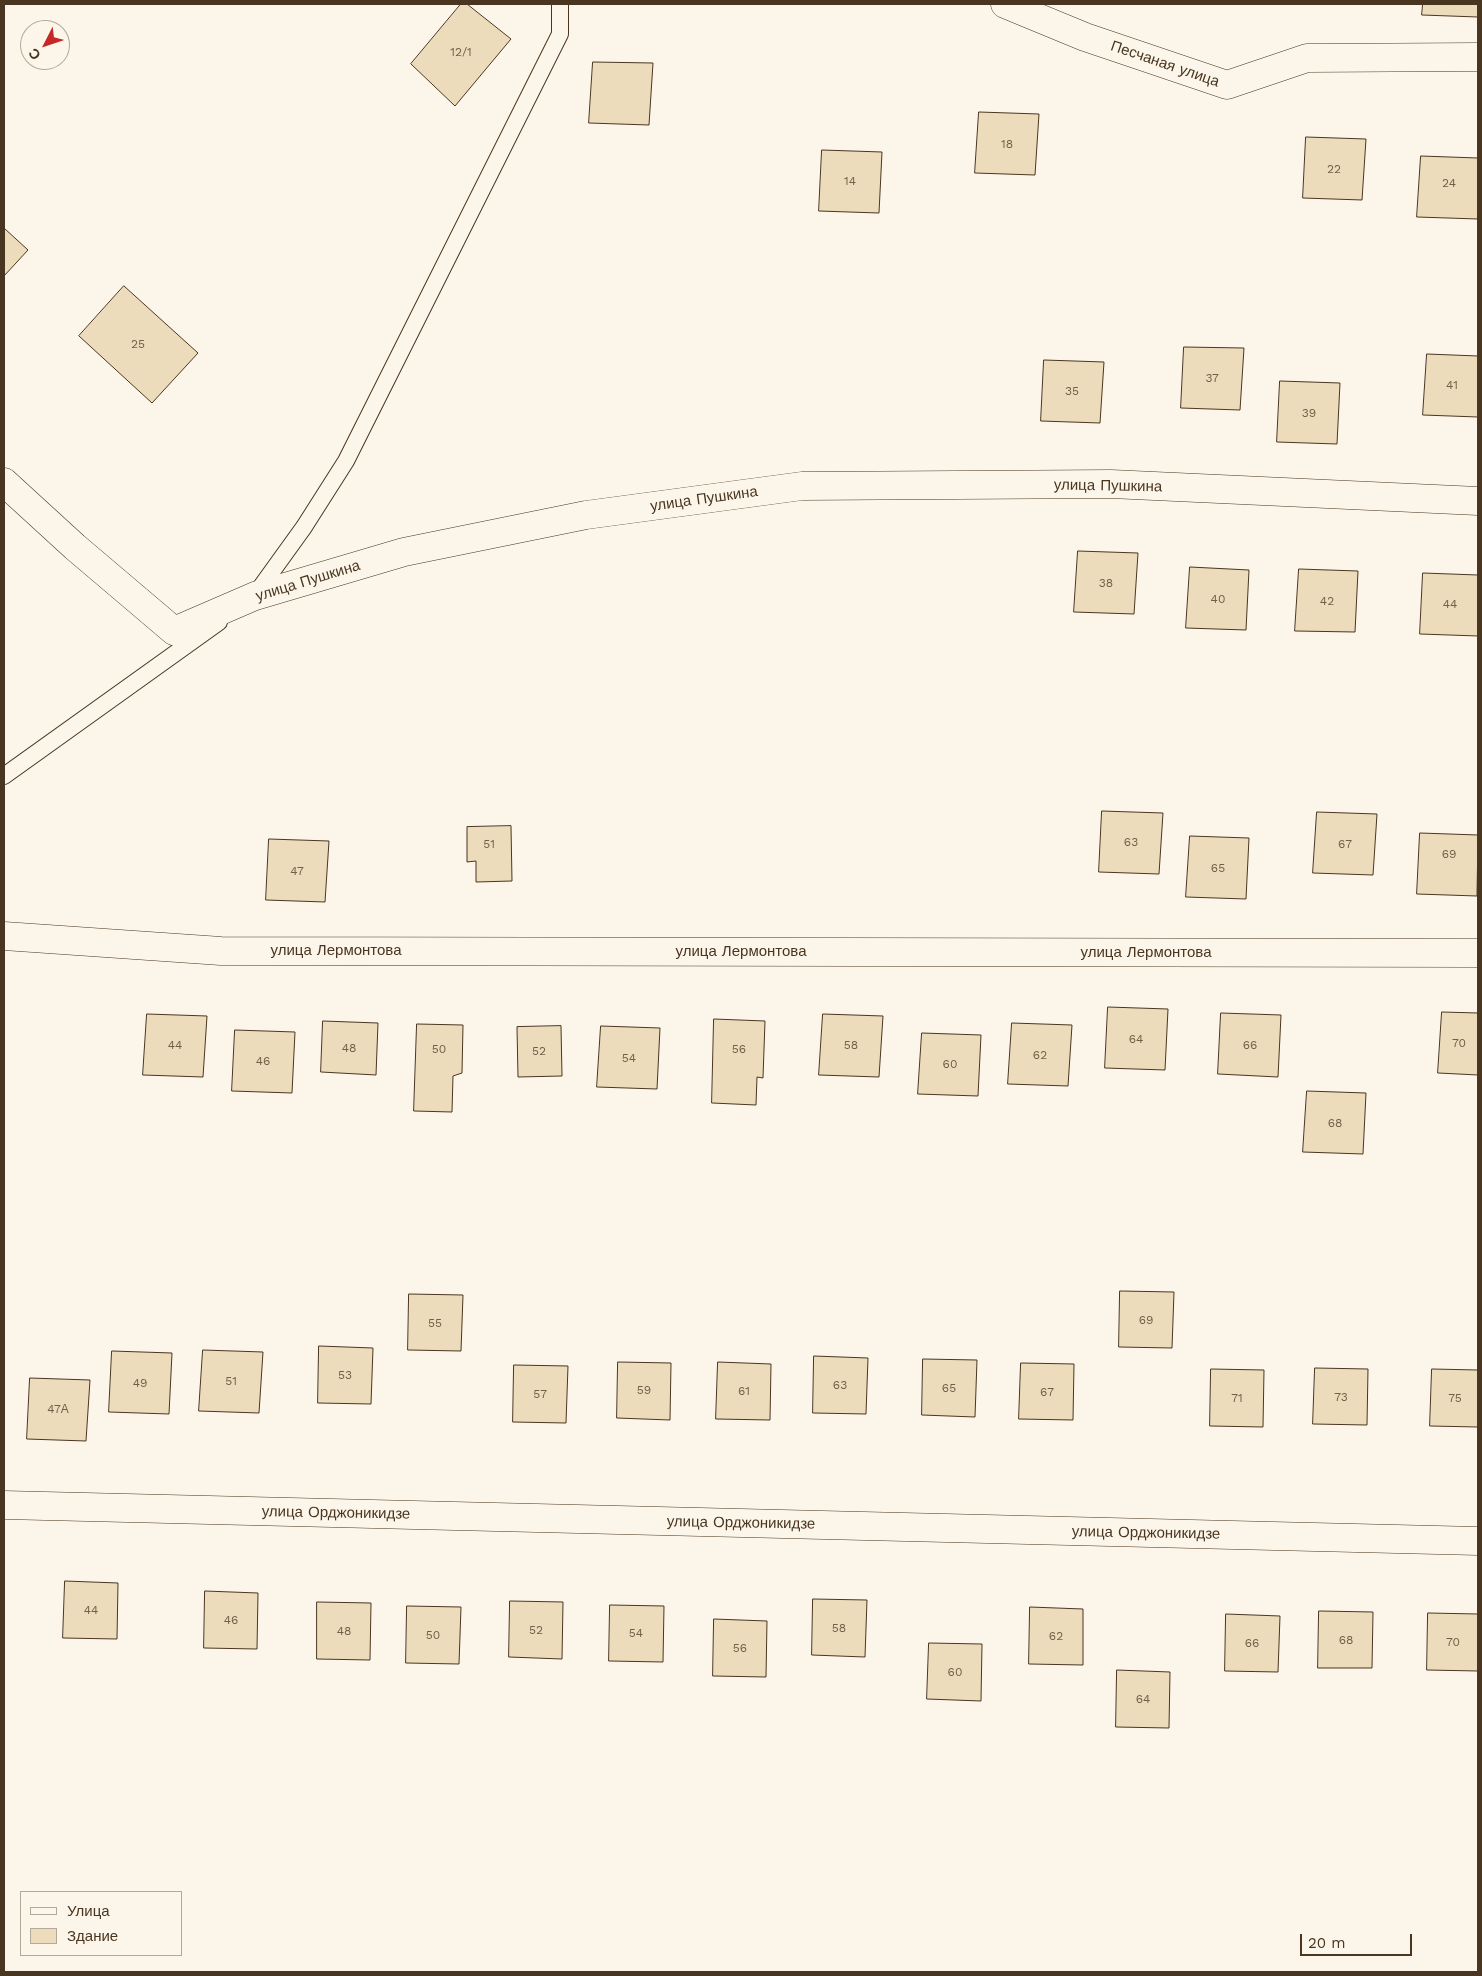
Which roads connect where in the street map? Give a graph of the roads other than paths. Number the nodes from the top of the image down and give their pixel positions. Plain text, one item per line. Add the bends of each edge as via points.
1 (560, 4) edge
2 (1005, 4) edge
3 (1478, 57) edge
4 (4, 482) edge
5 (1478, 501) edge
6 (255, 596) junction
7 (4, 776) edge
8 (4, 936) edge
9 (1478, 953) edge
10 (4, 1505) edge
11 (1478, 1541) edge

1 - 6 lane via 560,34 346,461
2 - 3 street, Песчаная улица via 1085,37 1227,85 1307,58
4 - 6 street, улица Пушкина via 75,548 174,632
5 - 6 street, улица Пушкина via 1111,484 802,486 586,515 404,552
6 - 7 lane
8 - 9 street, улица Лермонтова via 221,951
10 - 11 street, улица Орджоникидзе

